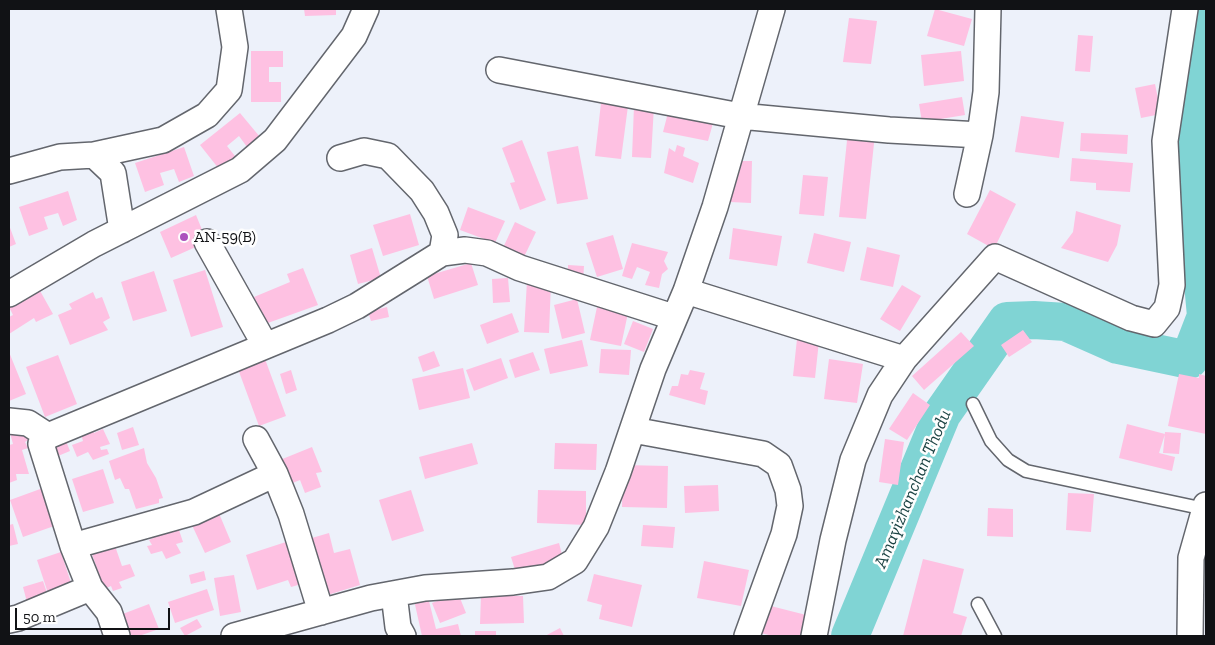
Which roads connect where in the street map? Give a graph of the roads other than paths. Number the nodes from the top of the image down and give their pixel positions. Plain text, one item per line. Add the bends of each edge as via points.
1 (229, 9) edge
2 (366, 9) edge
3 (772, 9) edge
4 (988, 9) edge
5 (1185, 9) edge
6 (499, 70) dead end
7 (740, 116) junction
8 (980, 135) junction
9 (94, 156) junction
10 (340, 158) dead end
11 (9, 171) edge
12 (967, 194) dead end
13 (122, 230) junction
14 (207, 242) dead end
15 (442, 252) junction
16 (686, 291) junction
17 (9, 294) edge
18 (673, 316) junction
19 (265, 345) junction
20 (904, 359) junction
21 (973, 404) dead end
22 (9, 421) edge
23 (632, 430) junction
24 (48, 436) junction
25 (256, 439) dead end
26 (275, 474) junction
27 (1206, 507) edge
28 (73, 546) junction
29 (90, 588) junction
30 (394, 594) junction
31 (978, 604) dead end
32 (321, 612) junction
33 (9, 620) edge
34 (117, 636) edge
35 (234, 636) edge
36 (403, 636) edge
37 (747, 636) edge
38 (814, 636) edge
39 (995, 636) edge
40 (1190, 636) edge

1 - 9 street via 235,47 229,90 208,115 163,140
2 - 13 street via 354,36 275,140 240,170
3 - 7 street
4 - 8 street via 986,92
5 - 20 street via 1165,141 1172,285 1167,308 1154,324 1131,318 996,257
6 - 7 street
7 - 8 street
7 - 16 street via 715,207
8 - 12 street
9 - 11 street via 60,157
9 - 13 street via 113,173
10 - 15 street via 364,151 388,156 422,191 436,213 445,235
13 - 17 street
14 - 19 street
15 - 18 street via 465,250 487,253 520,268
15 - 19 street via 357,306
16 - 18 street
16 - 20 street
18 - 23 street
19 - 24 street
20 - 38 street via 880,395 853,460
21 - 27 lane via 991,441 1008,460 1026,471
22 - 24 street via 28,423
23 - 30 street via 596,527 575,561 548,577 425,588
23 - 37 street via 763,454 778,466 788,490 790,506 784,534
24 - 28 street via 41,444
25 - 26 street
26 - 28 street via 194,512
26 - 32 street via 291,514
27 - 40 street via 1191,558
28 - 29 street
29 - 33 street
29 - 34 street via 109,612
30 - 32 street
30 - 36 street via 398,627
31 - 39 lane
32 - 35 street

